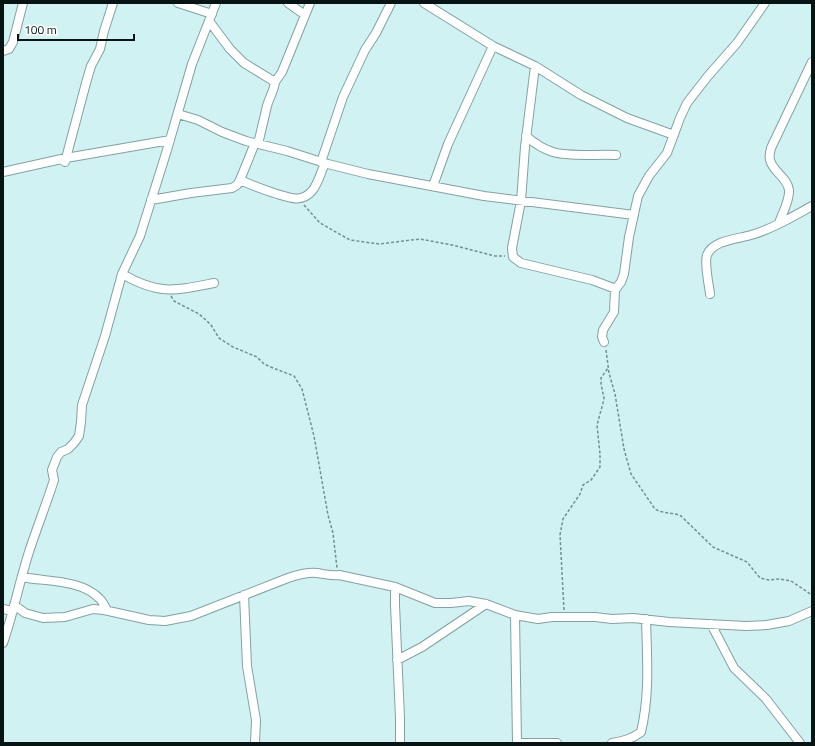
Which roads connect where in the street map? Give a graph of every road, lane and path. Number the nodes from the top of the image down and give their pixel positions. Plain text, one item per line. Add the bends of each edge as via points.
1 (23, 3) edge
2 (113, 3) edge
3 (178, 3) edge
4 (216, 3) edge
5 (288, 3) edge
6 (310, 3) edge
7 (391, 3) edge
8 (424, 3) edge
9 (765, 3) edge
10 (305, 15) junction
11 (211, 18) junction
12 (493, 46) junction
13 (3, 51) edge
14 (812, 62) edge
15 (535, 66) junction
16 (275, 82) junction
17 (178, 114) junction
18 (674, 135) junction
19 (526, 136) junction
20 (170, 140) junction
21 (256, 143) junction
22 (616, 155) dead end
23 (66, 161) junction
24 (323, 163) junction
25 (3, 172) edge
26 (240, 180) junction
27 (433, 186) junction
28 (298, 199) junction
29 (151, 200) junction
30 (521, 201) junction
31 (812, 206) edge
32 (634, 215) junction
33 (779, 223) junction
34 (513, 257) junction
35 (122, 274) junction
36 (214, 282) dead end
37 (616, 289) junction
38 (167, 290) junction
39 (710, 294) dead end
40 (604, 342) joint
41 (608, 368) junction
42 (339, 575) junction
43 (22, 577) junction
44 (395, 587) junction
45 (812, 595) edge
46 (244, 596) junction
47 (486, 604) junction
48 (14, 608) junction
49 (3, 609) edge
50 (107, 610) junction
51 (812, 611) edge
52 (515, 615) junction
53 (565, 618) junction
54 (646, 619) junction
55 (711, 624) junction
56 (3, 643) edge
57 (397, 660) junction
58 (255, 743) edge
59 (400, 743) edge
60 (517, 743) edge
61 (558, 743) edge
62 (612, 743) edge
63 (800, 743) edge

1 - 13 street via 13,42
2 - 23 street via 100,49 91,66
3 - 11 street
4 - 11 street
5 - 10 street
6 - 10 street
7 - 24 street via 343,97
8 - 12 street
9 - 18 street via 737,43 687,103
10 - 16 street via 282,72
11 - 16 street via 230,49 244,63
11 - 17 street via 192,64
12 - 15 street
12 - 27 street via 448,144
14 - 33 street via 771,148 770,160 789,189
15 - 18 street via 610,110
15 - 19 street
16 - 21 street
17 - 20 street
17 - 21 street
18 - 32 street via 667,153 649,176 638,196
19 - 22 street via 553,152
19 - 30 street
20 - 23 street
20 - 29 street
21 - 24 street
21 - 26 street
23 - 25 street
24 - 27 street
24 - 28 street via 312,191
26 - 28 street via 289,199
26 - 29 street via 232,188
27 - 30 street
28 - 34 path via 320,223 350,240 379,244 420,239 495,256
29 - 35 street via 140,236
30 - 32 street
30 - 34 street via 512,248
31 - 33 street
32 - 37 street via 624,274
33 - 39 street via 752,235 719,243 711,249 707,256
34 - 37 street via 521,263 592,280
35 - 38 street via 134,281
35 - 43 street via 82,405 79,436 61,452 53,466 54,480
36 - 38 street
37 - 40 street via 614,312 603,330
38 - 42 path via 174,301 199,314 212,325 219,338 264,364 291,374 302,389 314,436
40 - 41 path via 608,354
41 - 45 path via 631,474 655,509 681,516 713,547 747,562 760,578 791,581
41 - 53 path via 602,378 603,403 597,425 600,468 591,480 583,485 563,520 560,535
42 - 44 street
42 - 46 street via 301,574
43 - 48 street
43 - 50 street via 72,584 90,591
44 - 47 street via 435,603 469,600
44 - 57 street
46 - 50 street via 191,616 165,621
46 - 58 street via 247,666 256,720
47 - 52 street
47 - 57 street via 422,647
48 - 49 street
48 - 50 street via 43,618 65,617 93,609
48 - 56 street
51 - 55 street via 789,621 767,625
52 - 53 street via 538,619
52 - 60 street
53 - 54 street
54 - 55 street
54 - 62 street via 648,691 644,722 641,732 634,737
55 - 63 street via 734,668 766,699
57 - 59 street
60 - 61 street

